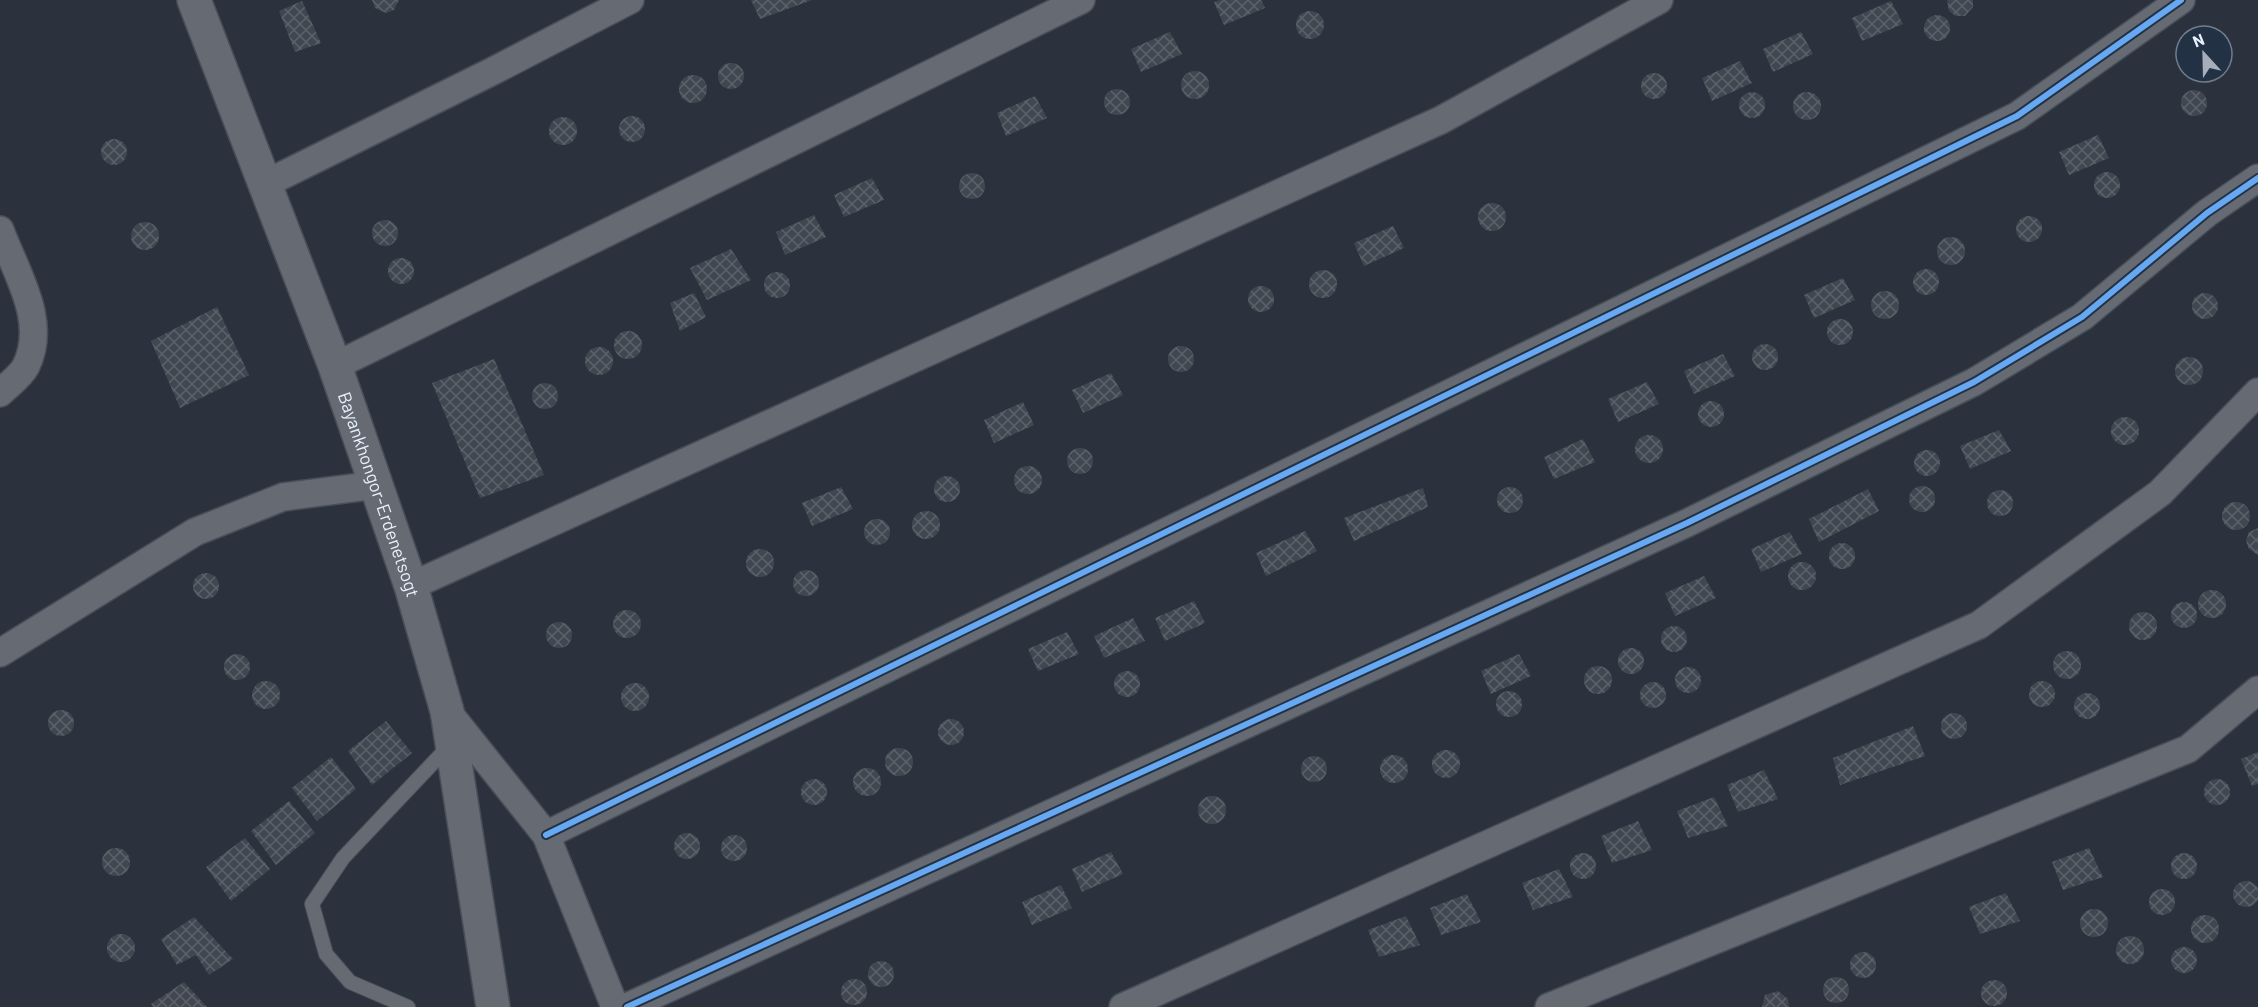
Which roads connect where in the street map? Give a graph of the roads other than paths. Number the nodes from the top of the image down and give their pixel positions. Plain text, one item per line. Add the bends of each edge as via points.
1 (194, 0) edge
2 (630, 0) edge
3 (1081, 0) edge
4 (1659, 0) edge
5 (2181, 0) edge
6 (2258, 178) edge
7 (265, 184) junction
8 (0, 231) edge
9 (335, 366) junction
10 (2258, 392) edge
11 (0, 393) edge
12 (376, 485) junction
13 (411, 586) junction
14 (0, 653) edge
15 (2258, 690) edge
16 (447, 711) junction
17 (452, 743) junction
18 (546, 835) junction
19 (408, 1007) edge
20 (493, 1007) edge
21 (615, 1007) edge
22 (627, 1007) edge
23 (1123, 1007) edge
24 (1549, 1007) edge

1 - 7 street, Bayankhongor-Erdenetsogt
2 - 7 street
3 - 9 street
4 - 13 street via 1441,120
5 - 18 street via 2017,116
6 - 22 street via 2207,213 2082,317 1974,382 1687,523
7 - 9 street, Bayankhongor-Erdenetsogt
8 - 11 street via 34,318 34,341 25,368
9 - 12 street, Bayankhongor-Erdenetsogt
10 - 23 street via 2160,493 1979,625
12 - 13 street, Bayankhongor-Erdenetsogt
12 - 14 street via 283,496 195,532
13 - 16 street, Bayankhongor-Erdenetsogt
15 - 24 street via 2188,749
16 - 17 street, Bayankhongor-Erdenetsogt
16 - 18 street
17 - 19 lane via 343,858 312,904 326,954 350,982
17 - 20 street, Bayankhongor-Erdenetsogt
18 - 21 street

